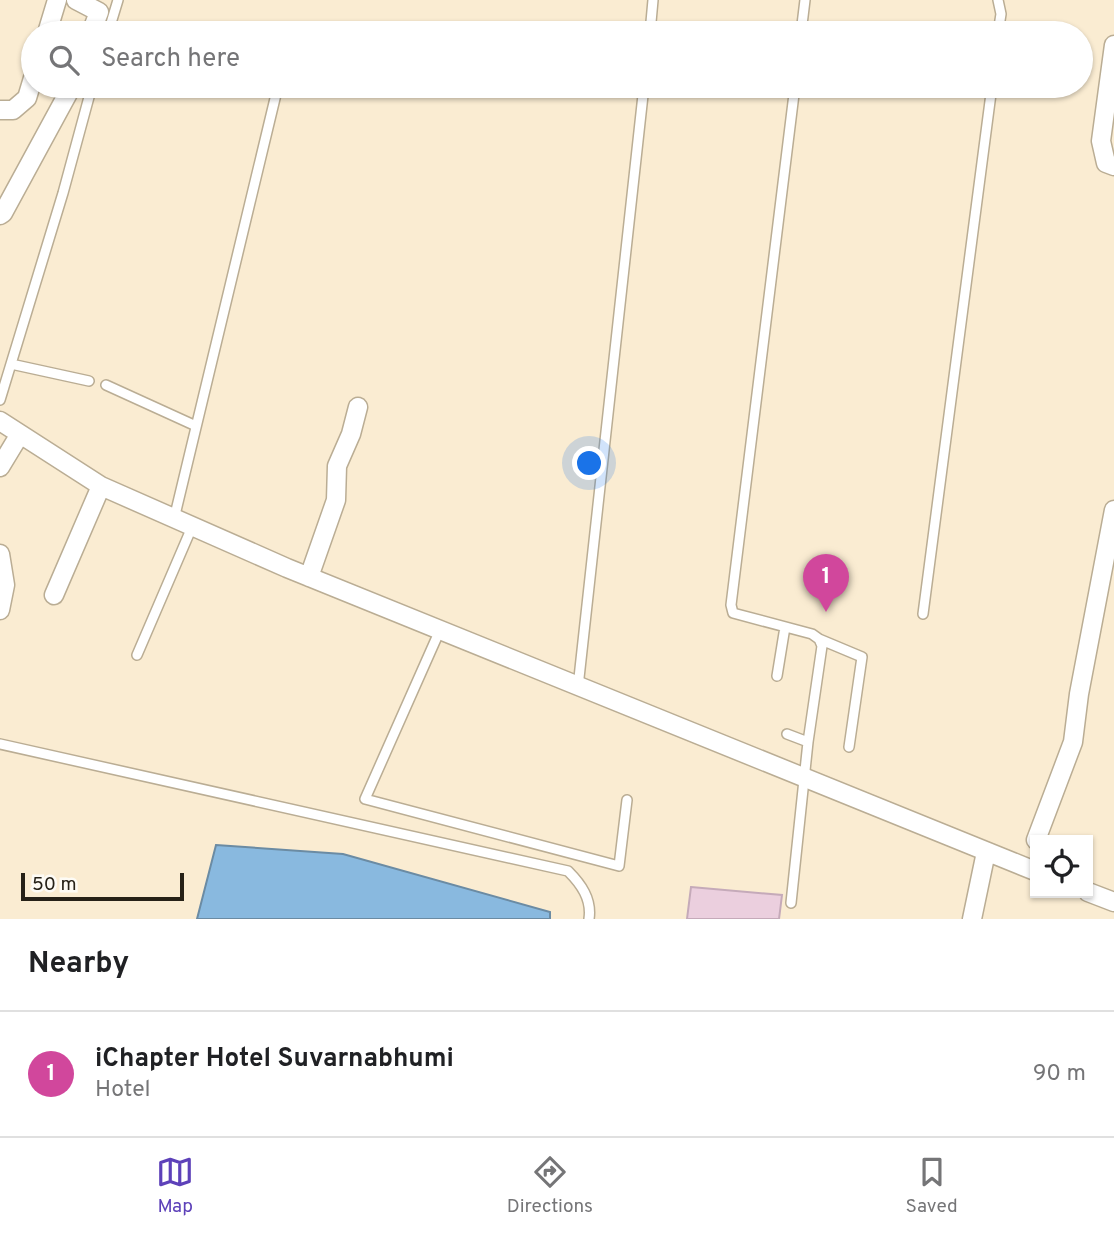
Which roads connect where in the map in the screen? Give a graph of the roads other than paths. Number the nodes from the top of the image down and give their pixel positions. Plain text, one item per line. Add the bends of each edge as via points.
1 (57, 0) edge
2 (76, 0) edge
3 (118, 0) edge
4 (653, 0) edge
5 (805, 0) edge
6 (998, 0) edge
7 (51, 21) edge
8 (96, 21) edge
9 (112, 21) edge
10 (650, 21) edge
11 (802, 21) edge
12 (1000, 21) edge
13 (1114, 46) edge
14 (27, 98) edge
15 (65, 98) edge
16 (89, 98) edge
17 (275, 98) edge
18 (643, 98) edge
19 (793, 98) edge
20 (990, 98) edge
21 (0, 110) edge
22 (1114, 166) edge
23 (0, 215) edge
24 (11, 364) junction
25 (89, 381) dead end
26 (106, 385) dead end
27 (0, 400) edge
28 (358, 407) dead end
29 (0, 421) edge
30 (196, 426) junction
31 (20, 434) junction
32 (0, 467) edge
33 (101, 486) junction
34 (1114, 510) edge
35 (174, 519) junction
36 (192, 527) junction
37 (0, 554) edge
38 (309, 577) junction
39 (54, 595) dead end
40 (0, 610) edge
41 (923, 614) dead end
42 (785, 627) junction
43 (440, 630) junction
44 (819, 639) junction
45 (137, 656) dead end
46 (777, 677) dead end
47 (578, 687) junction
48 (787, 734) dead end
49 (808, 742) junction
50 (0, 744) edge
51 (849, 747) dead end
52 (805, 779) junction
53 (627, 800) dead end
54 (1038, 835) edge
55 (986, 852) junction
56 (1030, 870) edge
57 (1093, 894) edge
58 (1114, 902) edge
59 (791, 903) dead end
60 (589, 919) edge
61 (972, 919) edge

1 - 7 street
2 - 8 street via 99,12
3 - 9 lane
4 - 10 lane
5 - 11 lane
6 - 12 lane
13 - 22 street via 1101,141 1106,163
14 - 21 street via 13,110
15 - 23 street
16 - 24 lane
17 - 30 lane
18 - 47 lane
19 - 42 lane via 731,605 733,613
20 - 41 lane
24 - 25 lane
24 - 27 lane
26 - 30 lane
28 - 38 street via 337,466 336,500
29 - 31 street
30 - 35 lane
31 - 32 street
31 - 33 street
33 - 35 street
33 - 39 street
34 - 54 street via 1073,742
35 - 36 street
36 - 38 street
36 - 45 lane
37 - 40 street via 5,585
38 - 43 street
42 - 44 lane
42 - 46 lane
43 - 47 street
43 - 53 lane via 365,799 619,866
44 - 49 lane via 822,646
44 - 51 lane via 862,657
47 - 52 street
48 - 49 lane
49 - 52 lane
50 - 60 lane via 568,871 583,885
52 - 55 street
52 - 59 lane
55 - 56 street
55 - 61 street
57 - 58 street

